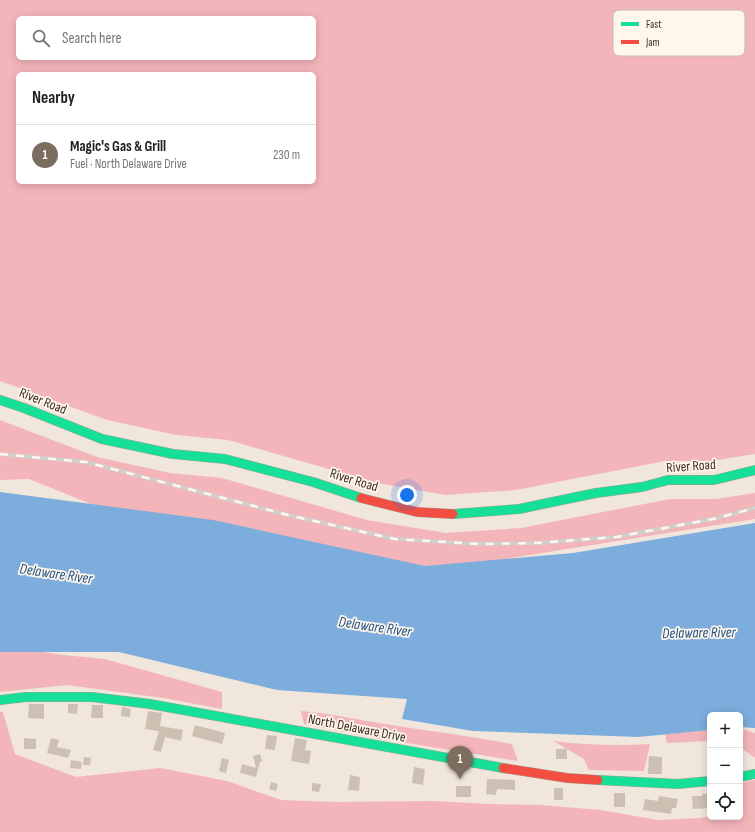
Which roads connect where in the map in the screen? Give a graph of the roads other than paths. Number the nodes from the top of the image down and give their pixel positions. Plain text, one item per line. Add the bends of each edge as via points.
1 (0, 400) edge
2 (755, 470) edge
3 (0, 700) edge
4 (755, 774) edge
5 (743, 776) edge
6 (707, 781) edge

1 - 2 street, River Road via 102,439 173,454 225,459 313,482 355,497 417,512 446,514 513,510 668,480 714,480
3 - 6 street, North Delaware Drive via 26,697 92,697 129,701 473,764 567,778 678,784
4 - 5 street

